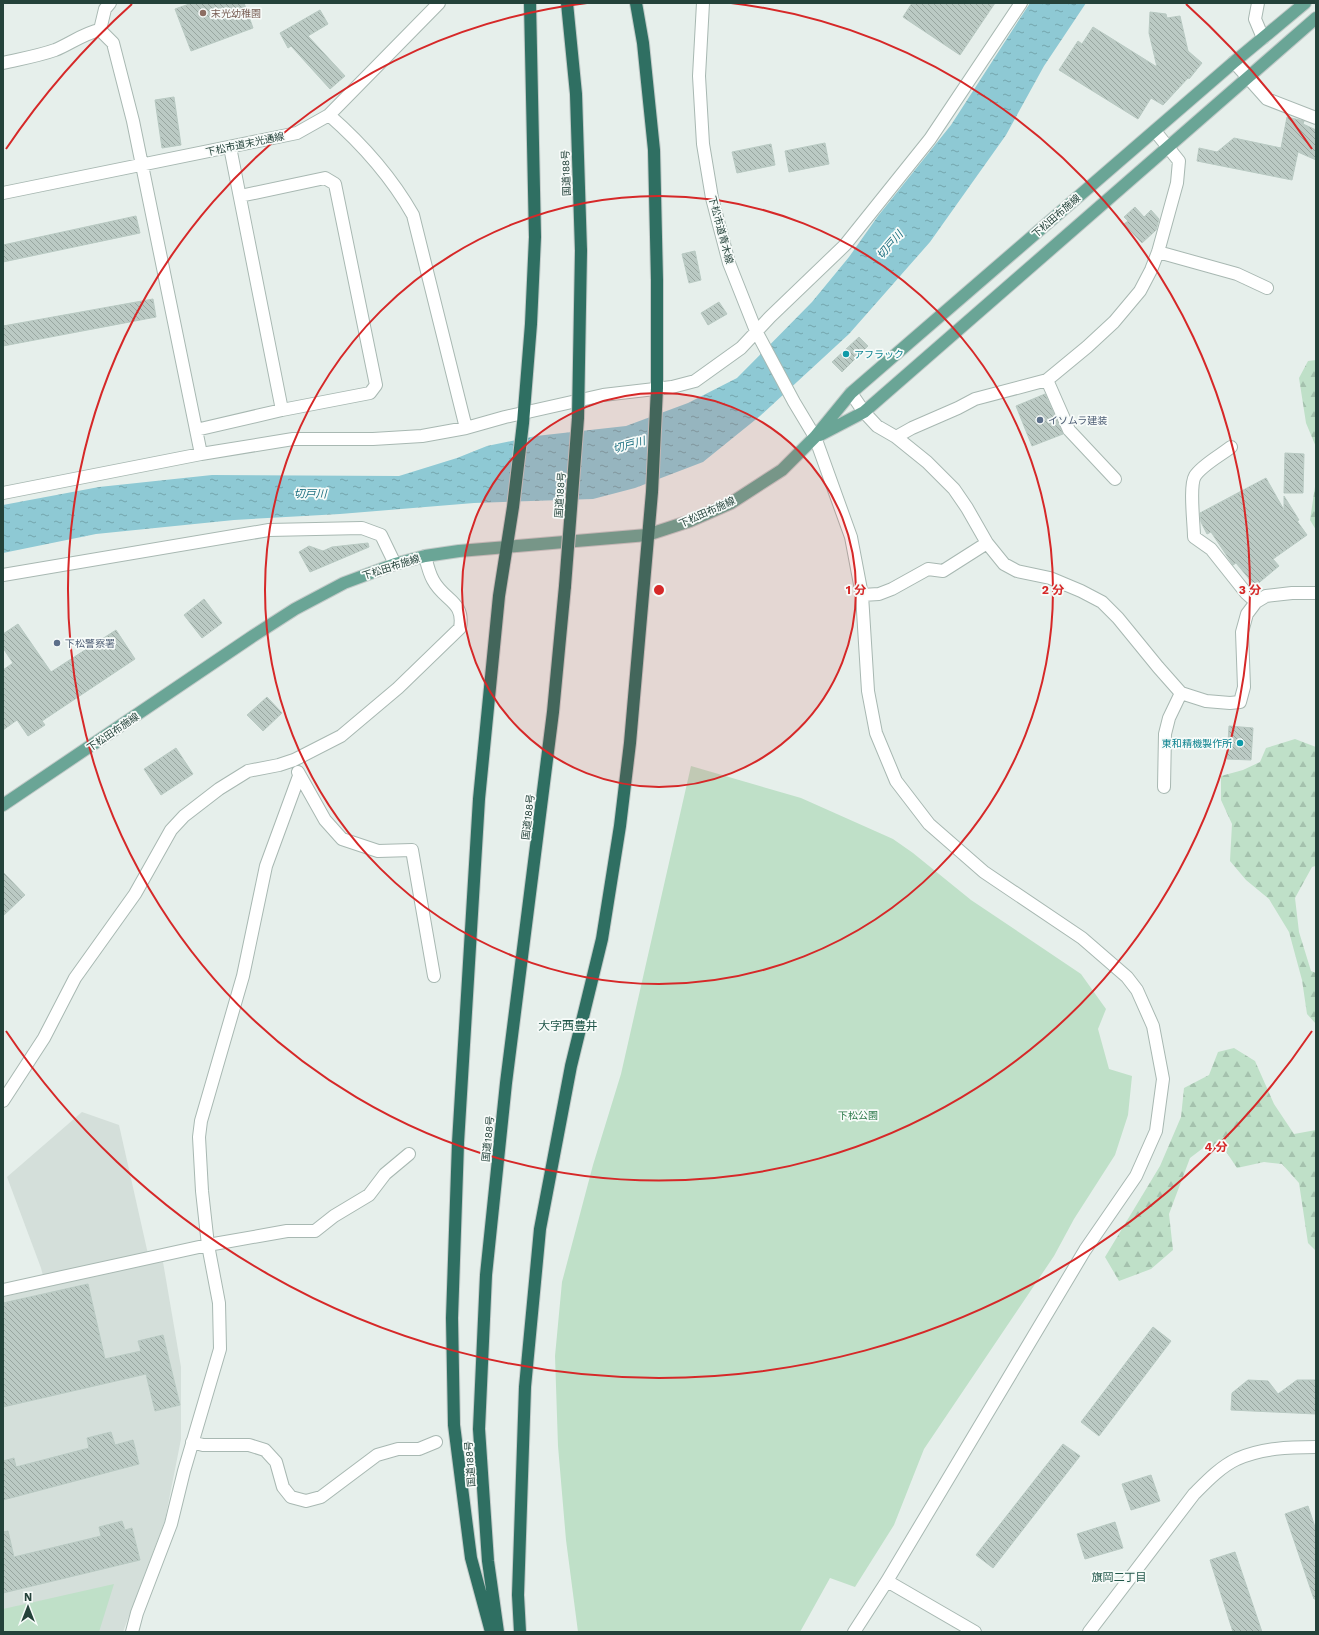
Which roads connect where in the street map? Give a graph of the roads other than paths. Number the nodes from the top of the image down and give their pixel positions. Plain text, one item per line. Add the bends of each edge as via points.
1 (110, 3) edge
2 (439, 3) edge
3 (530, 3) edge
4 (566, 3) edge
5 (636, 3) edge
6 (703, 3) edge
7 (1021, 3) edge
8 (1258, 3) edge
9 (1305, 3) edge
10 (1316, 18) edge
11 (100, 30) junction
12 (1263, 38) junction
13 (1234, 62) junction
14 (3, 63) edge
15 (1248, 78) junction
16 (329, 115) junction
17 (1316, 118) edge
18 (1155, 131) junction
19 (230, 147) junction
20 (1169, 148) junction
21 (142, 164) junction
22 (3, 193) edge
23 (240, 196) junction
24 (1158, 252) junction
25 (1267, 288) dead end
26 (757, 334) junction
27 (1047, 380) junction
28 (656, 392) junction
29 (851, 393) junction
30 (282, 410) junction
31 (864, 412) junction
32 (524, 417) junction
33 (466, 428) junction
34 (196, 430) junction
35 (815, 437) junction
36 (896, 438) junction
37 (1231, 447) dead end
38 (201, 454) junction
39 (1115, 479) dead end
40 (3, 493) edge
41 (647, 535) junction
42 (987, 544) junction
43 (508, 546) junction
44 (425, 556) junction
45 (395, 564) junction
46 (3, 575) edge
47 (1316, 593) edge
48 (862, 595) junction
49 (1256, 602) junction
50 (1181, 694) junction
51 (294, 760) junction
52 (299, 776) junction
53 (1164, 787) dead end
54 (3, 805) edge
55 (434, 976) dead end
56 (3, 1101) edge
57 (409, 1154) dead end
58 (208, 1245) junction
59 (3, 1290) edge
60 (192, 1442) junction
61 (436, 1442) dead end
62 (1316, 1447) edge
63 (887, 1581) junction
64 (132, 1632) edge
65 (491, 1632) edge
66 (498, 1632) edge
67 (520, 1632) edge
68 (854, 1632) edge
69 (975, 1632) edge
70 (1089, 1632) edge

1 - 11 street via 105,9
2 - 16 street, 下松市道末光通線
3 - 32 highway via 535,237
4 - 66 highway, 国道188号, bridge via 576,94 581,251 578,418 566,586 553,712 506,1083 486,1276 479,1429 488,1561
5 - 28 highway via 643,43 654,150
6 - 26 street, 下松市道青木線 via 699,76 703,144 712,198 729,263
7 - 26 street via 930,139 845,245
8 - 12 street via 1255,19
9 - 12 main road, 下松田布施線
10 - 15 main road, 下松田布施線
11 - 14 street via 90,32 55,50
11 - 21 street via 113,43
12 - 13 main road, 下松田布施線
13 - 15 street
13 - 18 main road, 下松田布施線
15 - 17 street via 1267,99
15 - 20 main road, 下松田布施線
16 - 19 street, 下松市道末光通線 via 298,132
16 - 33 street via 384,173 413,215
18 - 20 street
18 - 29 main road, 下松田布施線
19 - 21 street, 下松市道末光通線
19 - 23 street
20 - 24 street via 1179,161 1177,183
20 - 31 main road, 下松田布施線
21 - 22 street, 下松市道末光通線
21 - 34 street
23 - 30 street
23 - 30 street via 325,178 335,184 376,385 370,393
24 - 25 street via 1237,274
24 - 27 street via 1140,291 1114,322
26 - 28 street via 695,381
26 - 35 street, 下松市道青木線
27 - 36 street via 975,399
27 - 39 street via 1069,430
28 - 32 street via 603,395
28 - 41 highway via 652,492
29 - 31 street
29 - 35 main road, 下松田布施線
30 - 34 street
31 - 35 main road, 下松田布施線
31 - 36 street via 877,426
32 - 33 street
32 - 43 highway
33 - 38 street via 408,437 293,439
34 - 38 street
35 - 41 main road, 下松田布施線 via 782,470 731,503 690,521
35 - 48 street, 下松市道青木線 via 851,538
36 - 42 street via 927,462 954,489
37 - 49 street via 1195,476 1192,486 1194,538 1211,549
38 - 40 street
41 - 43 main road, 下松田布施線
41 - 67 highway via 630,743 620,826 602,939 571,1066 540,1229 524,1387 518,1595
42 - 48 street via 943,570 928,569 892,589 879,594
42 - 50 street via 1004,564 1050,578 1102,602
43 - 44 main road, 下松田布施線
43 - 65 highway via 499,596 479,799 458,1144 452,1318 454,1425 470,1550
44 - 45 main road, 下松田布施線
44 - 51 street via 440,591 457,606 462,617 460,628 398,688 341,736
45 - 46 street via 380,535 362,528 269,530
45 - 54 main road, 下松田布施線 via 344,583 295,609
47 - 49 street via 1266,596
48 - 63 street, 下松市道青木線 via 868,691 876,733 896,781 929,824 984,872 1082,938 1127,977 1137,990 1153,1026 1163,1079 1156,1132 1136,1176 1085,1250
49 - 50 street via 1247,614 1242,632 1244,687 1240,702 1206,701
50 - 53 street via 1169,718 1165,734
51 - 52 street
51 - 56 street via 248,770 184,816 171,830 136,894 75,978 44,1038
52 - 55 street via 325,820 342,839 378,851 412,850
52 - 58 street via 266,866 243,976 201,1121 199,1137 202,1191
57 - 58 street via 385,1174 369,1195 315,1231 286,1232
58 - 59 street
58 - 60 street via 219,1303 220,1349
60 - 61 street via 203,1445 249,1445 265,1450 276,1462 283,1487 291,1497 306,1501 321,1496 377,1455 398,1449 419,1449
60 - 64 street via 171,1524
62 - 70 street via 1266,1451 1236,1460 1212,1476 1194,1494
63 - 68 street, 下松市道青木線
63 - 69 street

